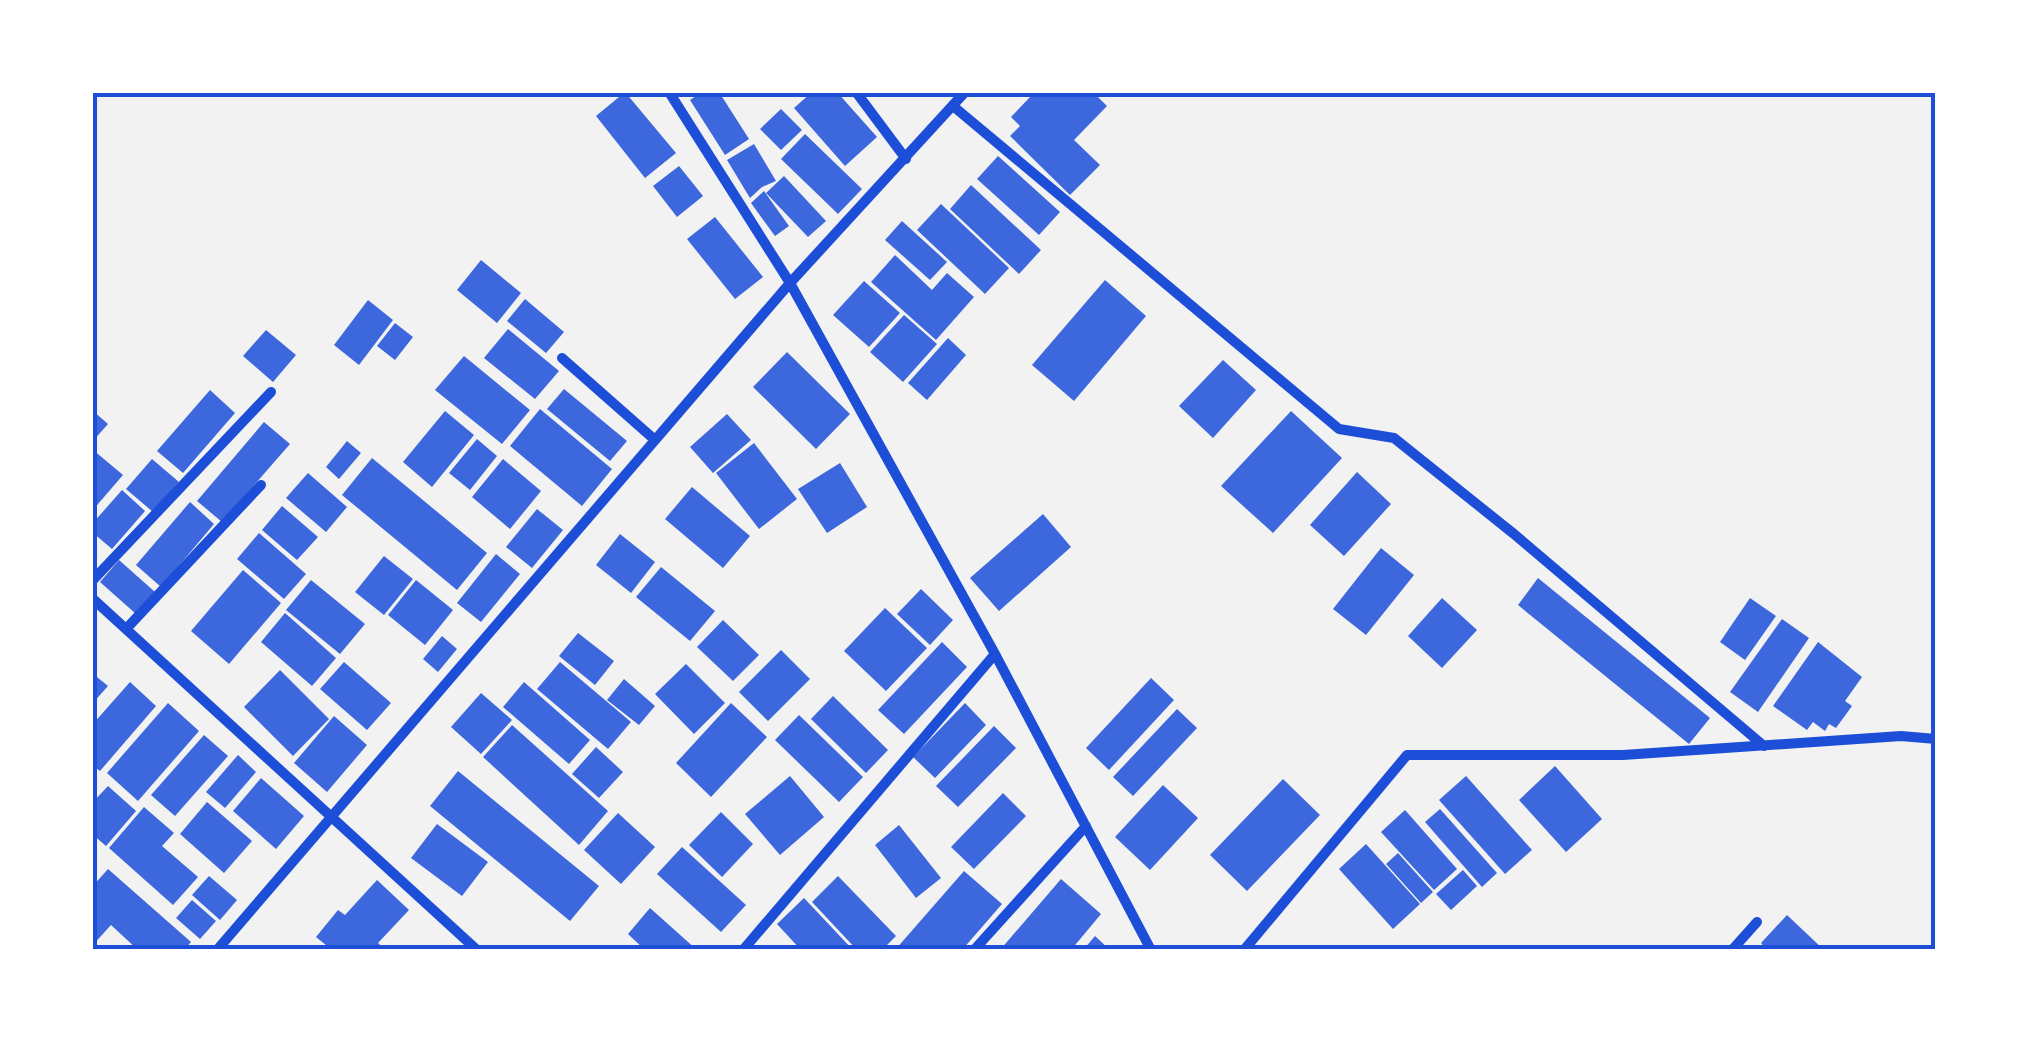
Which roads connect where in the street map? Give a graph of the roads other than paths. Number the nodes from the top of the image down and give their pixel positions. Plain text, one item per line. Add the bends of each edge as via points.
1 (669, 92) edge
2 (856, 92) edge
3 (966, 92) edge
4 (953, 106) junction
5 (906, 159) junction
6 (790, 282) junction
7 (562, 358) dead end
8 (271, 392) dead end
9 (655, 440) junction
10 (261, 485) dead end
11 (92, 581) edge
12 (92, 598) edge
13 (126, 629) junction
14 (996, 654) junction
15 (1936, 739) edge
16 (1764, 746) junction
17 (332, 818) junction
18 (1086, 826) junction
19 (1757, 922) dead end
20 (217, 950) edge
21 (477, 950) edge
22 (743, 950) edge
23 (974, 950) edge
24 (1151, 950) edge
25 (1244, 950) edge
26 (1732, 950) edge

1 - 6 street
2 - 5 street
3 - 4 street
4 - 5 street
4 - 16 street via 1339,429 1394,438
5 - 6 street
6 - 9 street
6 - 14 street
7 - 9 street
8 - 11 street
9 - 17 street
10 - 13 street
12 - 13 street
13 - 17 street
14 - 18 street
14 - 22 street
15 - 16 street
16 - 25 street via 1622,755 1407,756
17 - 20 street
17 - 21 street
18 - 23 street
18 - 24 street
19 - 26 street

